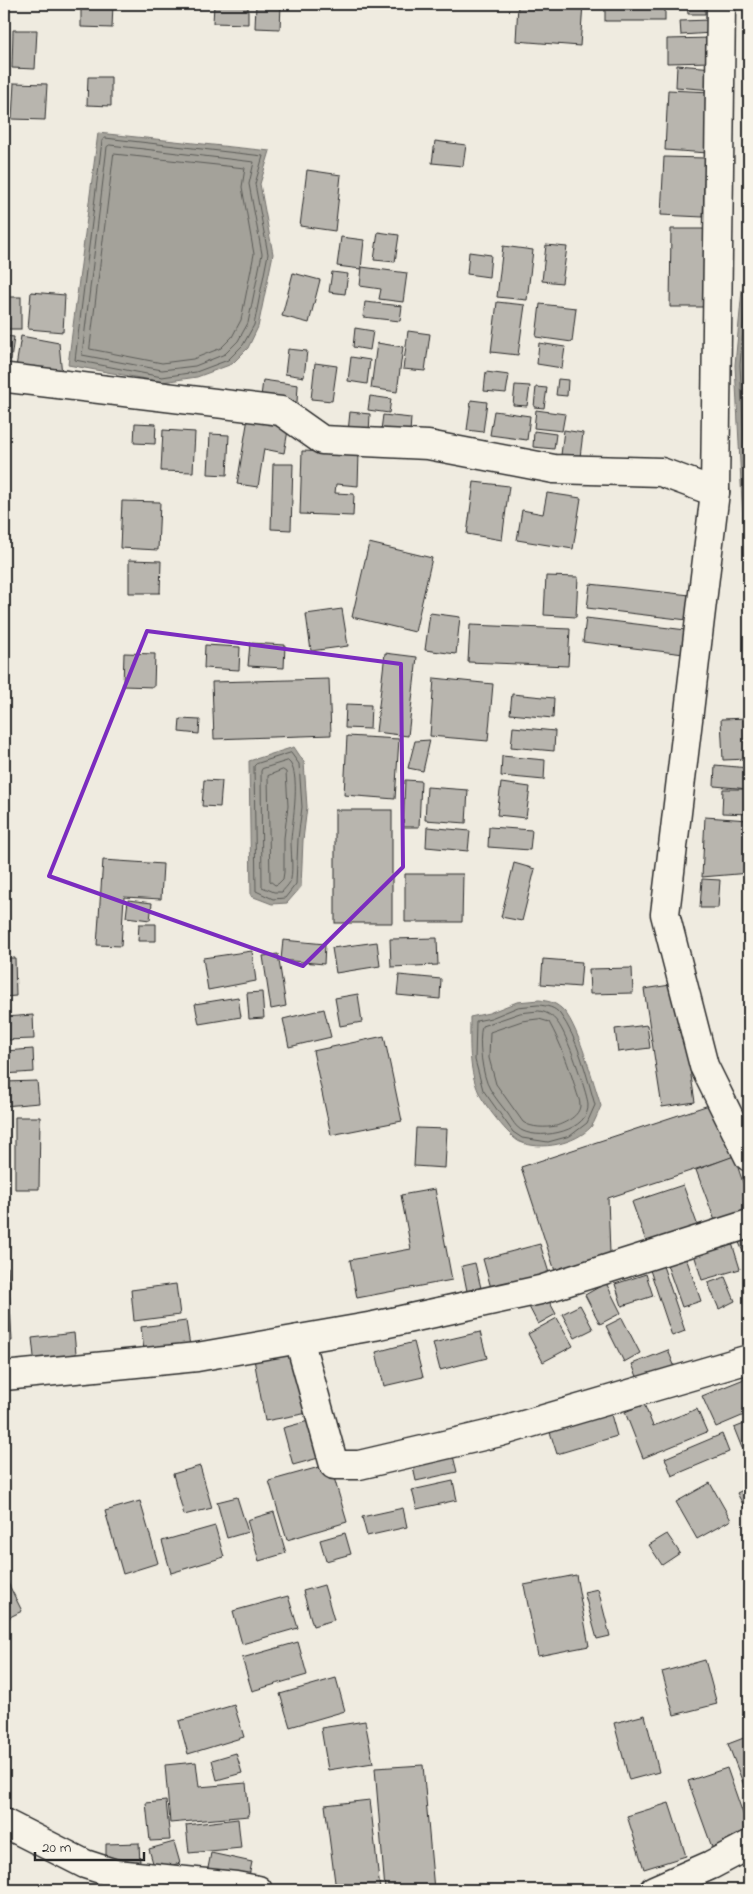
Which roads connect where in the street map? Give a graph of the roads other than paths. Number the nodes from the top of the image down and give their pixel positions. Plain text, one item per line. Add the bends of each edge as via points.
1 (721, 4) edge
2 (8, 378) dead end
3 (715, 492) junction
4 (749, 1157) edge
5 (749, 1224) edge
6 (299, 1339) junction
7 (749, 1359) edge
8 (4, 1376) edge
9 (4, 1823) edge
10 (749, 1846) edge
11 (258, 1890) edge
12 (654, 1890) edge

1 - 3 street
2 - 3 street via 281,411 322,440 428,445 554,469 661,472
3 - 4 street via 665,914 704,1066
5 - 6 street via 540,1290
6 - 7 street via 334,1465 359,1465 500,1432
6 - 8 street via 197,1357
9 - 11 street via 85,1864 116,1874
10 - 12 street

